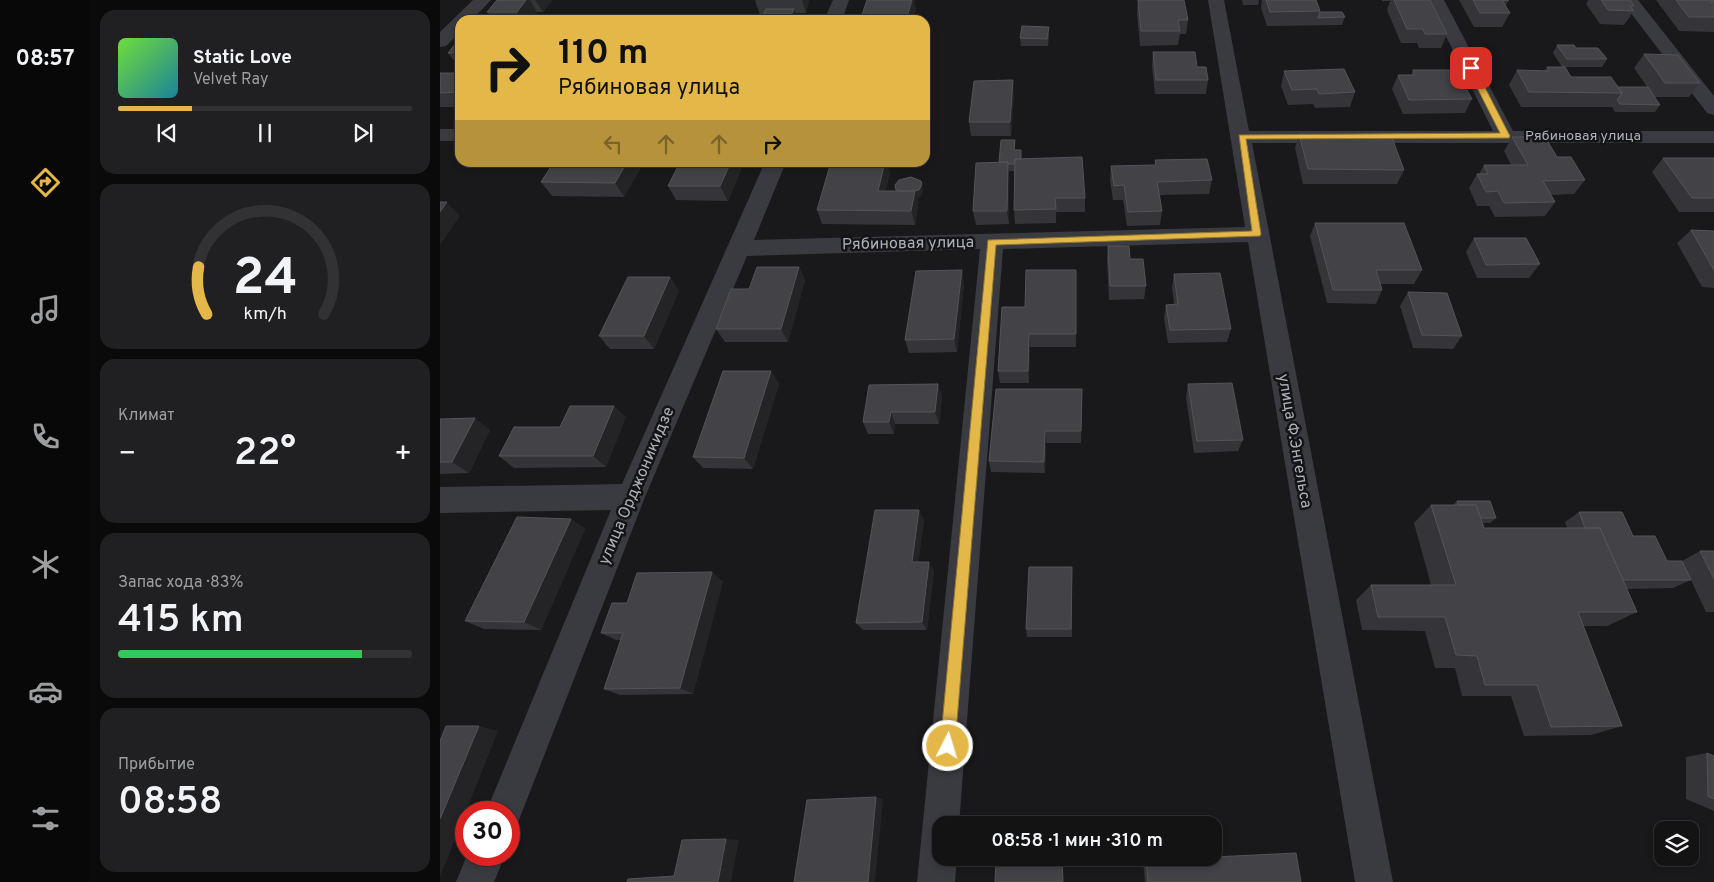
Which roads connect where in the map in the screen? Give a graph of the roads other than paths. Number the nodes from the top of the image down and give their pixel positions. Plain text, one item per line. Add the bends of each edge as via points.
1 (483, 0) edge
2 (841, 0) edge
3 (1216, 0) edge
4 (1436, 0) edge
5 (1629, 0) edge
6 (467, 15) edge
7 (836, 15) edge
8 (455, 27) edge
9 (440, 42) edge
10 (1714, 109) edge
11 (440, 135) edge
12 (455, 135) edge
13 (1506, 136) junction
14 (1242, 137) junction
15 (1714, 137) edge
16 (774, 167) edge
17 (1257, 234) junction
18 (992, 242) junction
19 (738, 248) junction
20 (631, 497) junction
21 (440, 500) edge
22 (508, 801) edge
23 (482, 866) edge
24 (475, 882) edge
25 (936, 882) edge
26 (1374, 882) edge

1 - 6 street
2 - 7 street
3 - 14 street, улица Ф.Энгельса
4 - 13 street
5 - 10 street
8 - 9 street
11 - 12 street
13 - 14 street, Рябиновая улица
13 - 15 street, Рябиновая улица
14 - 17 street, улица Ф.Энгельса
16 - 19 street, улица Орджоникидзе
17 - 18 street, Рябиновая улица
17 - 26 street, улица Ф.Энгельса
18 - 19 street, Рябиновая улица
18 - 25 street
19 - 20 street, улица Орджоникидзе
20 - 21 street
20 - 22 street, улица Орджоникидзе
23 - 24 street

